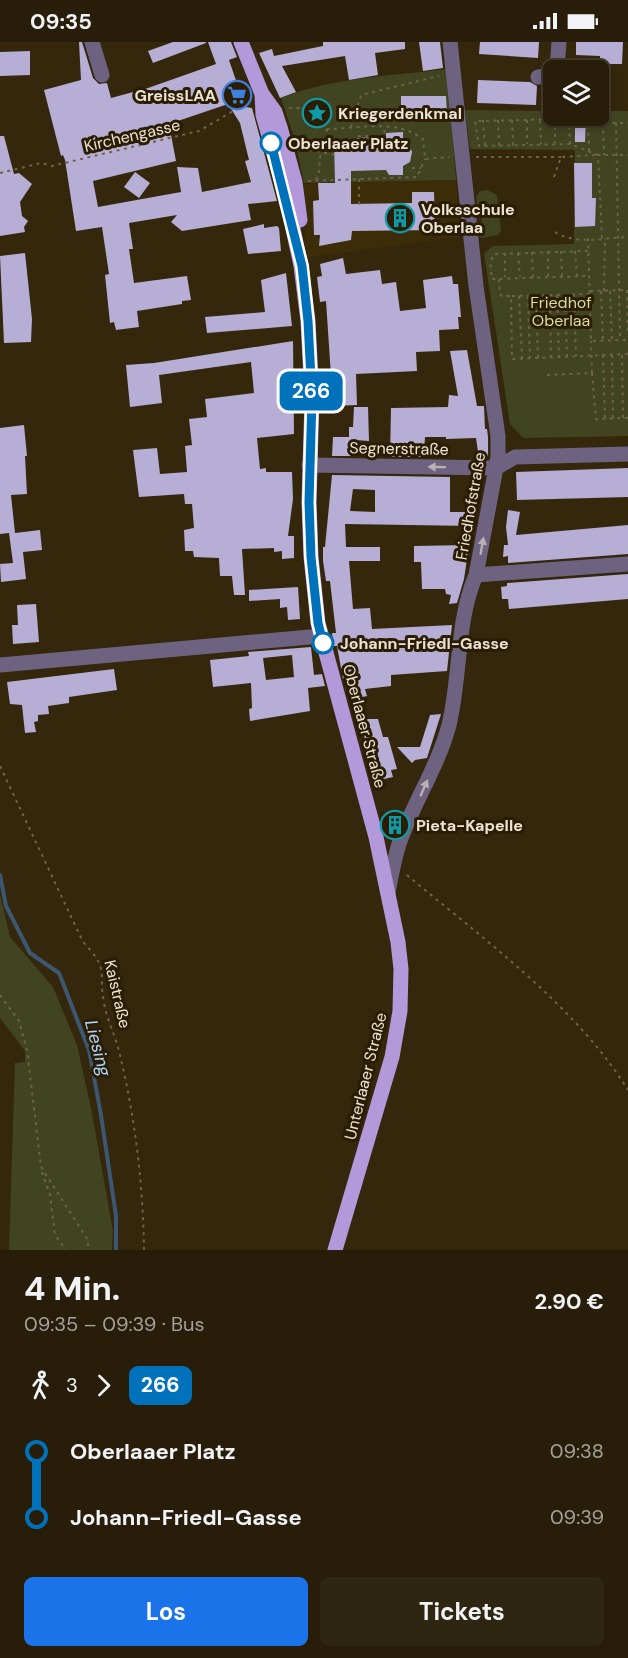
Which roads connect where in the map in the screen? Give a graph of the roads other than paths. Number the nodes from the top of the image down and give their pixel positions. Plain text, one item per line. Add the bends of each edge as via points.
1 (92, 42) edge
2 (241, 42) edge
3 (450, 42) edge
4 (559, 42) edge
5 (558, 60) edge
6 (102, 75) dead end
7 (538, 77) dead end
8 (543, 77) edge
9 (262, 94) junction
10 (302, 266) junction
11 (628, 454) edge
12 (309, 465) junction
13 (496, 468) junction
14 (628, 564) edge
15 (476, 575) junction
16 (321, 636) junction
17 (0, 665) edge
18 (376, 837) junction
19 (400, 842) junction
20 (388, 893) junction
21 (335, 1250) edge

1 - 6 street
2 - 9 main road
3 - 13 street, Friedhofstraße via 476,286 499,441
4 - 5 street
7 - 8 street
9 - 10 main road via 263,115
9 - 10 main road via 275,112 295,182
10 - 12 main road, Oberlaaer Straße via 311,371
11 - 13 street, Segnerstraße via 515,457
13 -> 12 street, Segnerstraße
12 - 16 main road, Oberlaaer Straße via 311,557
15 -> 13 street, Friedhofstraße
14 - 15 street
19 -> 15 street, Friedhofstraße via 449,725 462,631
16 - 17 street
16 - 18 main road, Oberlaaer Straße
18 - 19 street
18 - 20 main road, Unterlaaer Straße
19 - 20 street, Friedhofstraße
20 - 21 main road, Unterlaaer Straße via 401,969 400,1011 392,1057

